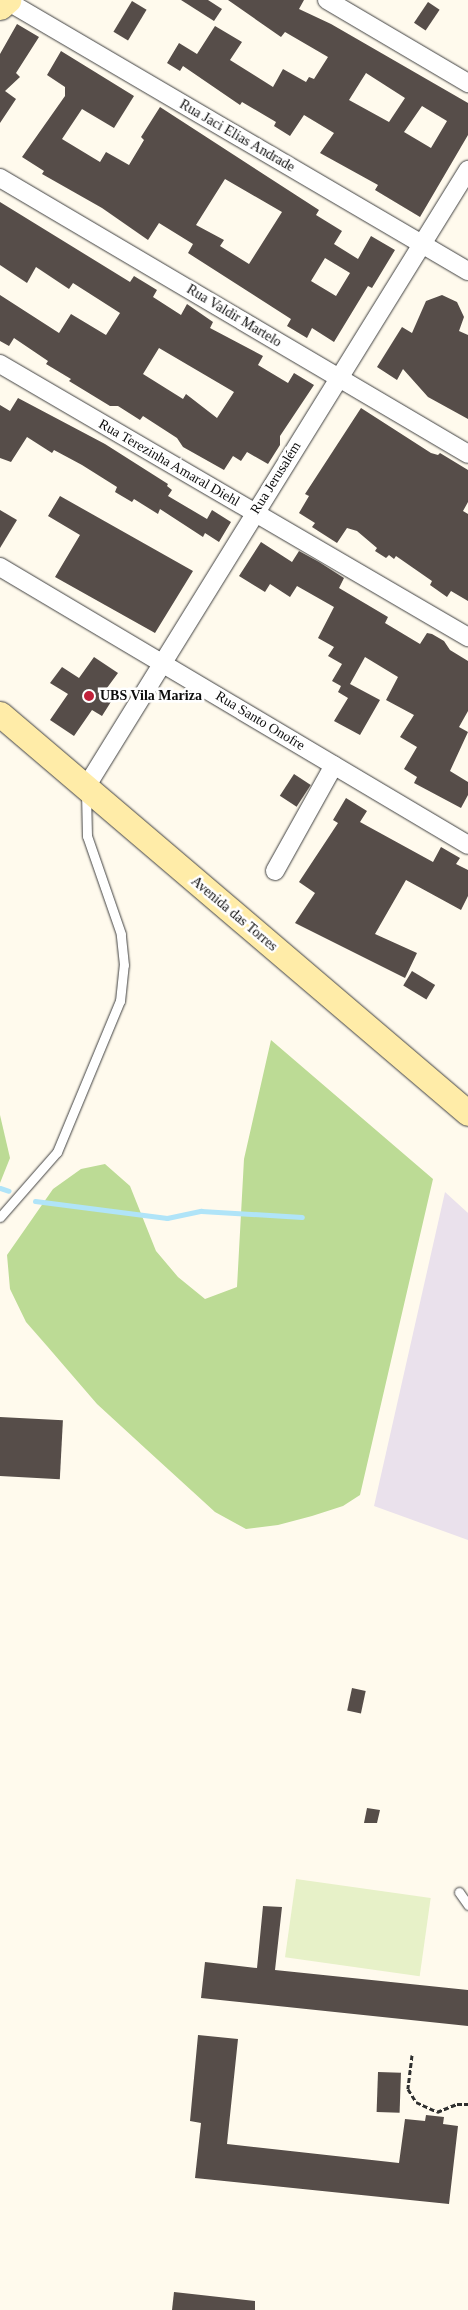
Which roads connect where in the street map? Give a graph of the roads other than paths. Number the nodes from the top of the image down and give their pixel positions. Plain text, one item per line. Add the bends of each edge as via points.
1 (326, 0) edge
2 (5, 3) edge
3 (468, 83) edge
4 (468, 170) edge
5 (0, 178) edge
6 (420, 243) junction
7 (468, 271) edge
8 (0, 364) edge
9 (338, 377) junction
10 (468, 454) edge
11 (254, 513) junction
12 (0, 567) edge
13 (468, 637) edge
14 (162, 663) junction
15 (0, 714) edge
16 (334, 766) junction
17 (86, 787) junction
18 (468, 845) edge
19 (275, 871) dead end
20 (468, 1113) edge
21 (0, 1217) edge
22 (459, 1892) dead end
23 (468, 1905) edge

1 - 3 street
2 - 6 street, Rua Jaci Elias Andrade
4 - 6 street, Rua Jerusalém
5 - 9 street, Rua Valdir Martelo
6 - 7 street, Rua Jaci Elias Andrade
6 - 9 street, Rua Jerusalém
8 - 11 street, Rua Terezinha Amaral Diehl
9 - 10 street, Rua Valdir Martelo
9 - 11 street, Rua Jerusalém
11 - 13 street, Rua Terezinha Amaral Diehl
11 - 14 street, Rua Jerusalém
12 - 14 street, Rua Santo Onofre
14 - 16 street, Rua Santo Onofre
14 - 17 street, Rua Jerusalém
15 - 17 main road, Avenida das Torres
16 - 18 street, Rua Santo Onofre
16 - 19 street
17 - 20 main road, Avenida das Torres
17 - 21 lane via 87,836 121,934 124,964 120,1002 57,1152
22 - 23 lane

